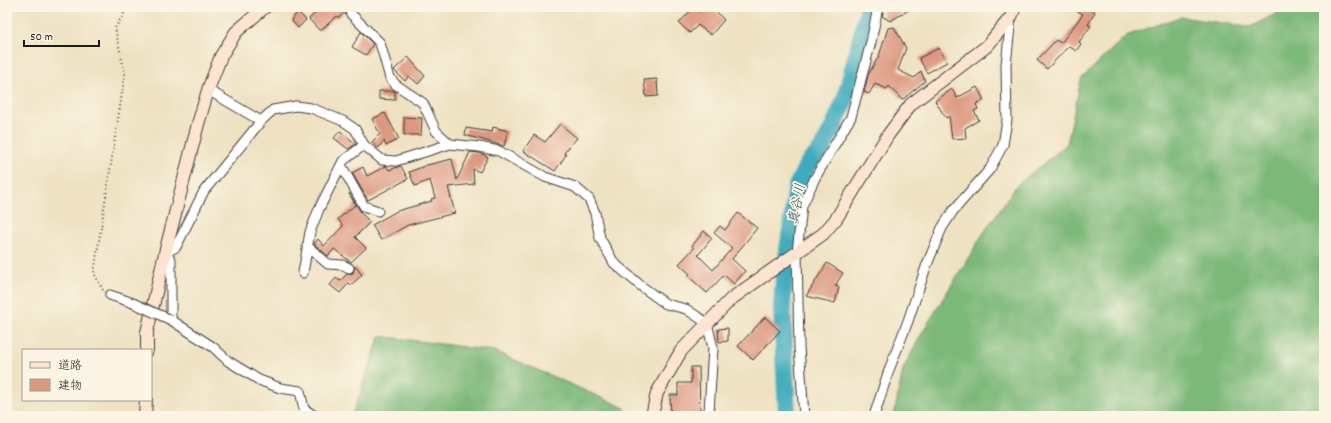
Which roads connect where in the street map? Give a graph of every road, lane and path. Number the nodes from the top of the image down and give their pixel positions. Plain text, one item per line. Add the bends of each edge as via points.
1 (128, 7) edge
2 (266, 7) edge
3 (348, 7) edge
4 (878, 7) edge
5 (1013, 12) edge
6 (208, 90) junction
7 (261, 120) junction
8 (450, 144) junction
9 (364, 145) junction
10 (341, 165) junction
11 (378, 211) dead end
12 (307, 246) junction
13 (165, 253) junction
14 (794, 255) junction
15 (349, 268) dead end
16 (303, 273) dead end
17 (110, 295) joint
18 (171, 320) junction
19 (707, 324) junction
20 (147, 349) edge
21 (146, 401) edge
22 (145, 416) edge
23 (315, 416) edge
24 (652, 416) edge
25 (712, 416) edge
26 (804, 416) edge
27 (874, 416) edge

1 - 17 path via 115,28 126,74 94,272 101,288
2 - 6 street via 236,32 221,56
3 - 8 street via 351,14 380,43 390,78 423,103 436,131
4 - 14 street via 851,117 815,178 802,206
5 - 14 street via 987,46 911,104 888,135 836,219 822,234
5 - 27 street via 1006,65 1007,120 1003,145 990,169 954,210 942,228
6 - 7 street
6 - 13 street
7 - 9 street via 273,110 296,106 311,108 344,121 354,129
7 - 13 street via 204,191 176,247
8 - 9 street via 396,161 382,160
8 - 19 street via 499,151 545,177 575,187 589,199 600,238 614,263 666,304 686,309
9 - 10 street
10 - 11 street via 364,206
10 - 12 street via 319,209
12 - 15 street via 328,264 343,264
12 - 16 street
13 - 18 street via 171,260
13 - 20 street via 147,332
14 - 19 street via 731,300
14 - 26 street
17 - 18 street, bridge
18 - 23 street via 259,380 280,388 300,391 304,409
19 - 24 street via 681,351 657,393
19 - 25 street via 713,348 709,411
21 - 22 street

